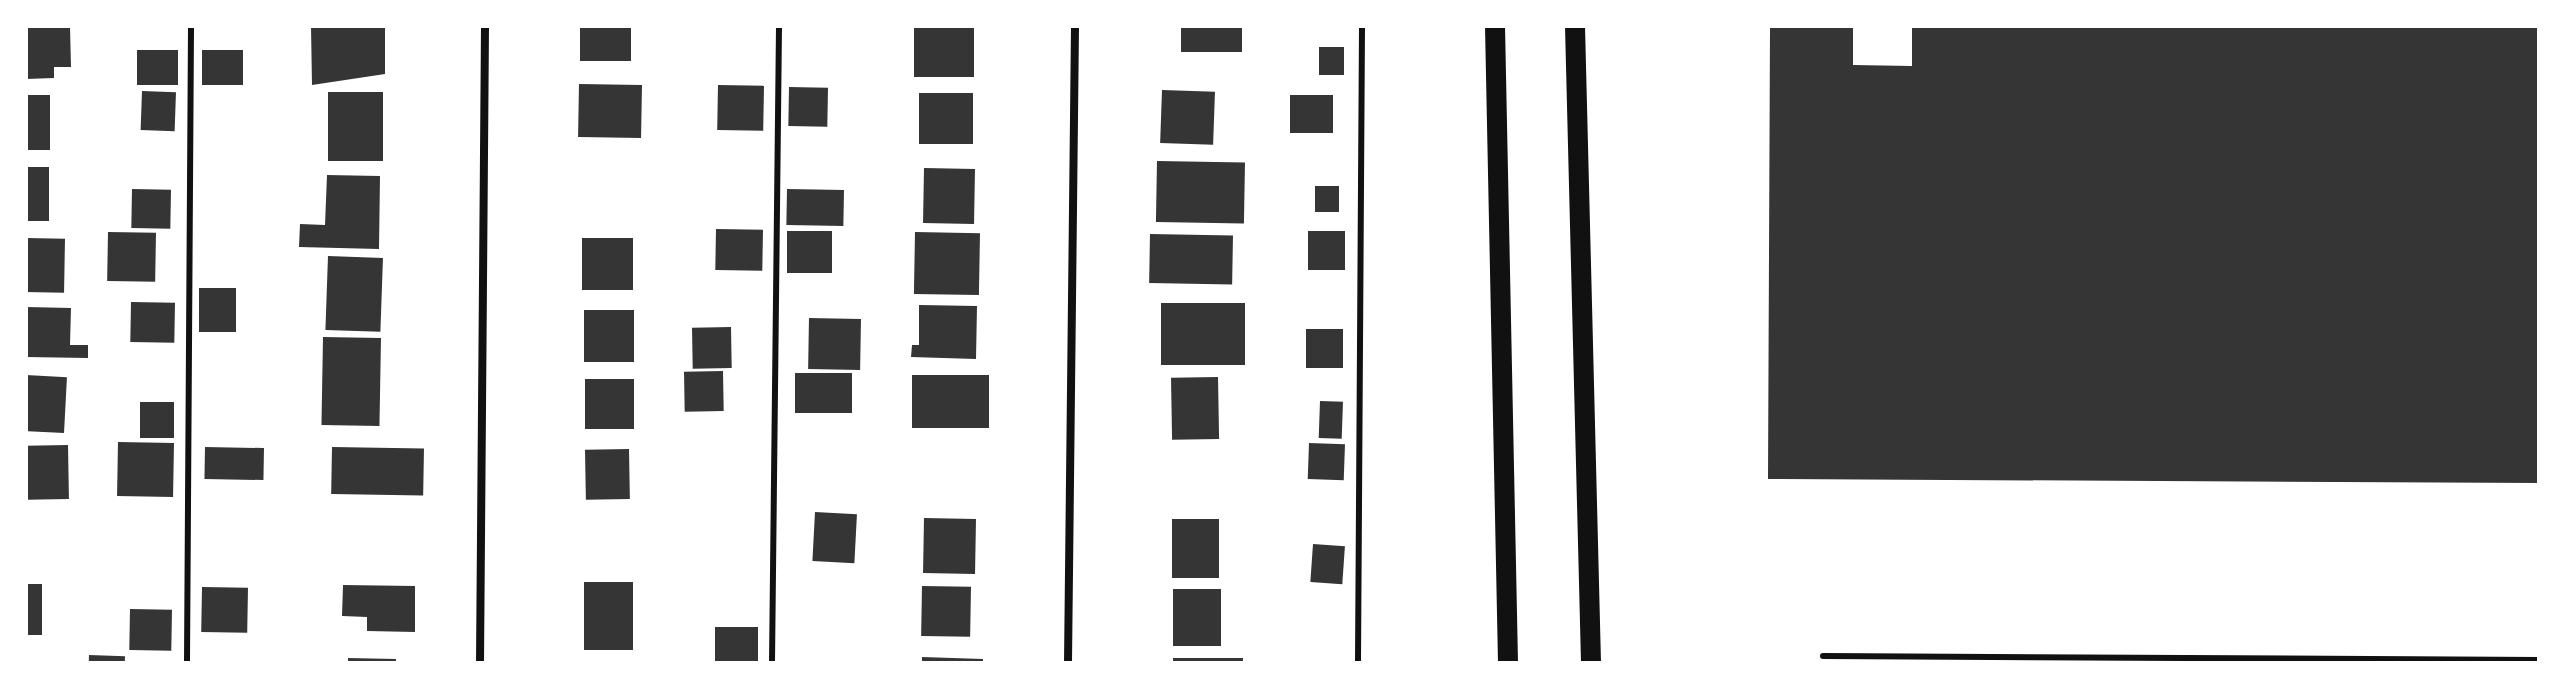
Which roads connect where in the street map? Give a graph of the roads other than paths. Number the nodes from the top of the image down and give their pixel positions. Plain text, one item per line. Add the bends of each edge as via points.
1 (191, 26) edge
2 (485, 26) edge
3 (779, 26) edge
4 (1075, 26) edge
5 (1362, 26) edge
6 (1495, 26) edge
7 (1575, 26) edge
8 (1823, 656) dead end
9 (2539, 660) edge
10 (187, 663) edge
11 (480, 663) edge
12 (772, 663) edge
13 (1068, 663) edge
14 (1358, 663) edge
15 (1508, 663) edge
16 (1591, 663) edge

1 - 10 lane
2 - 11 street
3 - 12 lane
4 - 13 street
5 - 14 lane
6 - 15 main road
7 - 16 main road
8 - 9 lane

